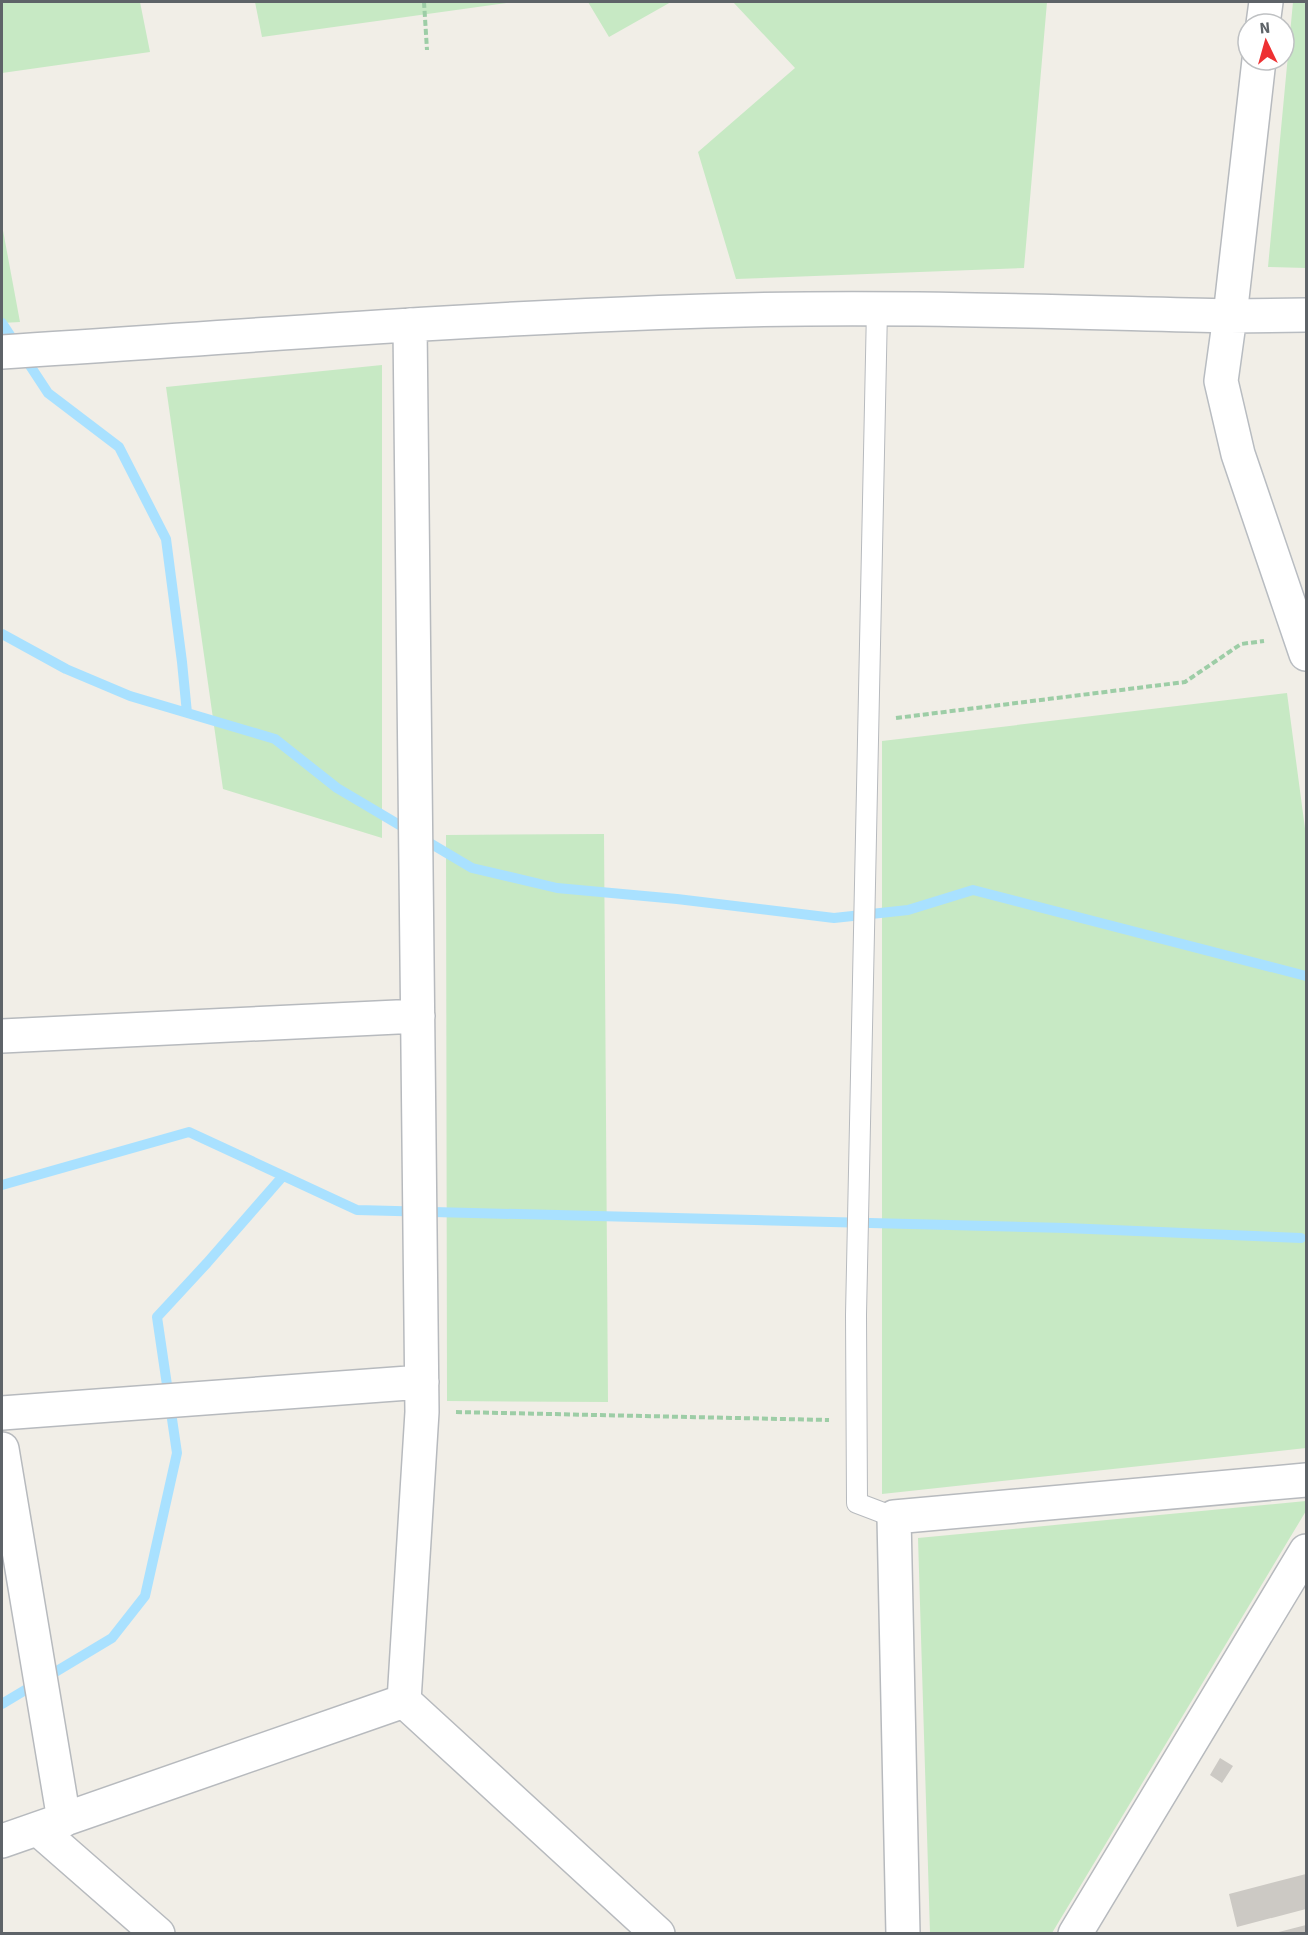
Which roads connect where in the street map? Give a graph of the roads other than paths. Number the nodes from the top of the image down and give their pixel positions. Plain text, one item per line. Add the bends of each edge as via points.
1 (1258, 72) edge
2 (877, 309) junction
3 (1306, 315) edge
4 (1230, 316) junction
5 (410, 325) junction
6 (2, 352) edge
7 (1304, 645) edge
8 (418, 1016) junction
9 (2, 1036) edge
10 (422, 1397) junction
11 (2, 1413) edge
12 (2, 1449) edge
13 (1306, 1480) edge
14 (894, 1517) junction
15 (1306, 1551) edge
16 (404, 1701) junction
17 (51, 1824) junction
18 (2, 1841) edge
19 (158, 1934) edge
20 (658, 1934) edge
21 (903, 1934) edge
22 (1075, 1934) edge

1 - 4 street
2 - 4 street
2 - 5 street via 707,311
2 - 14 lane via 856,1315 857,1503
3 - 4 street
4 - 7 street via 1221,381 1238,454
5 - 6 street
5 - 8 street
8 - 9 street
8 - 10 street
10 - 11 street
10 - 16 street
12 - 17 street
13 - 14 street
14 - 21 street
15 - 22 street
16 - 17 street
16 - 20 street
17 - 18 street
17 - 19 street

